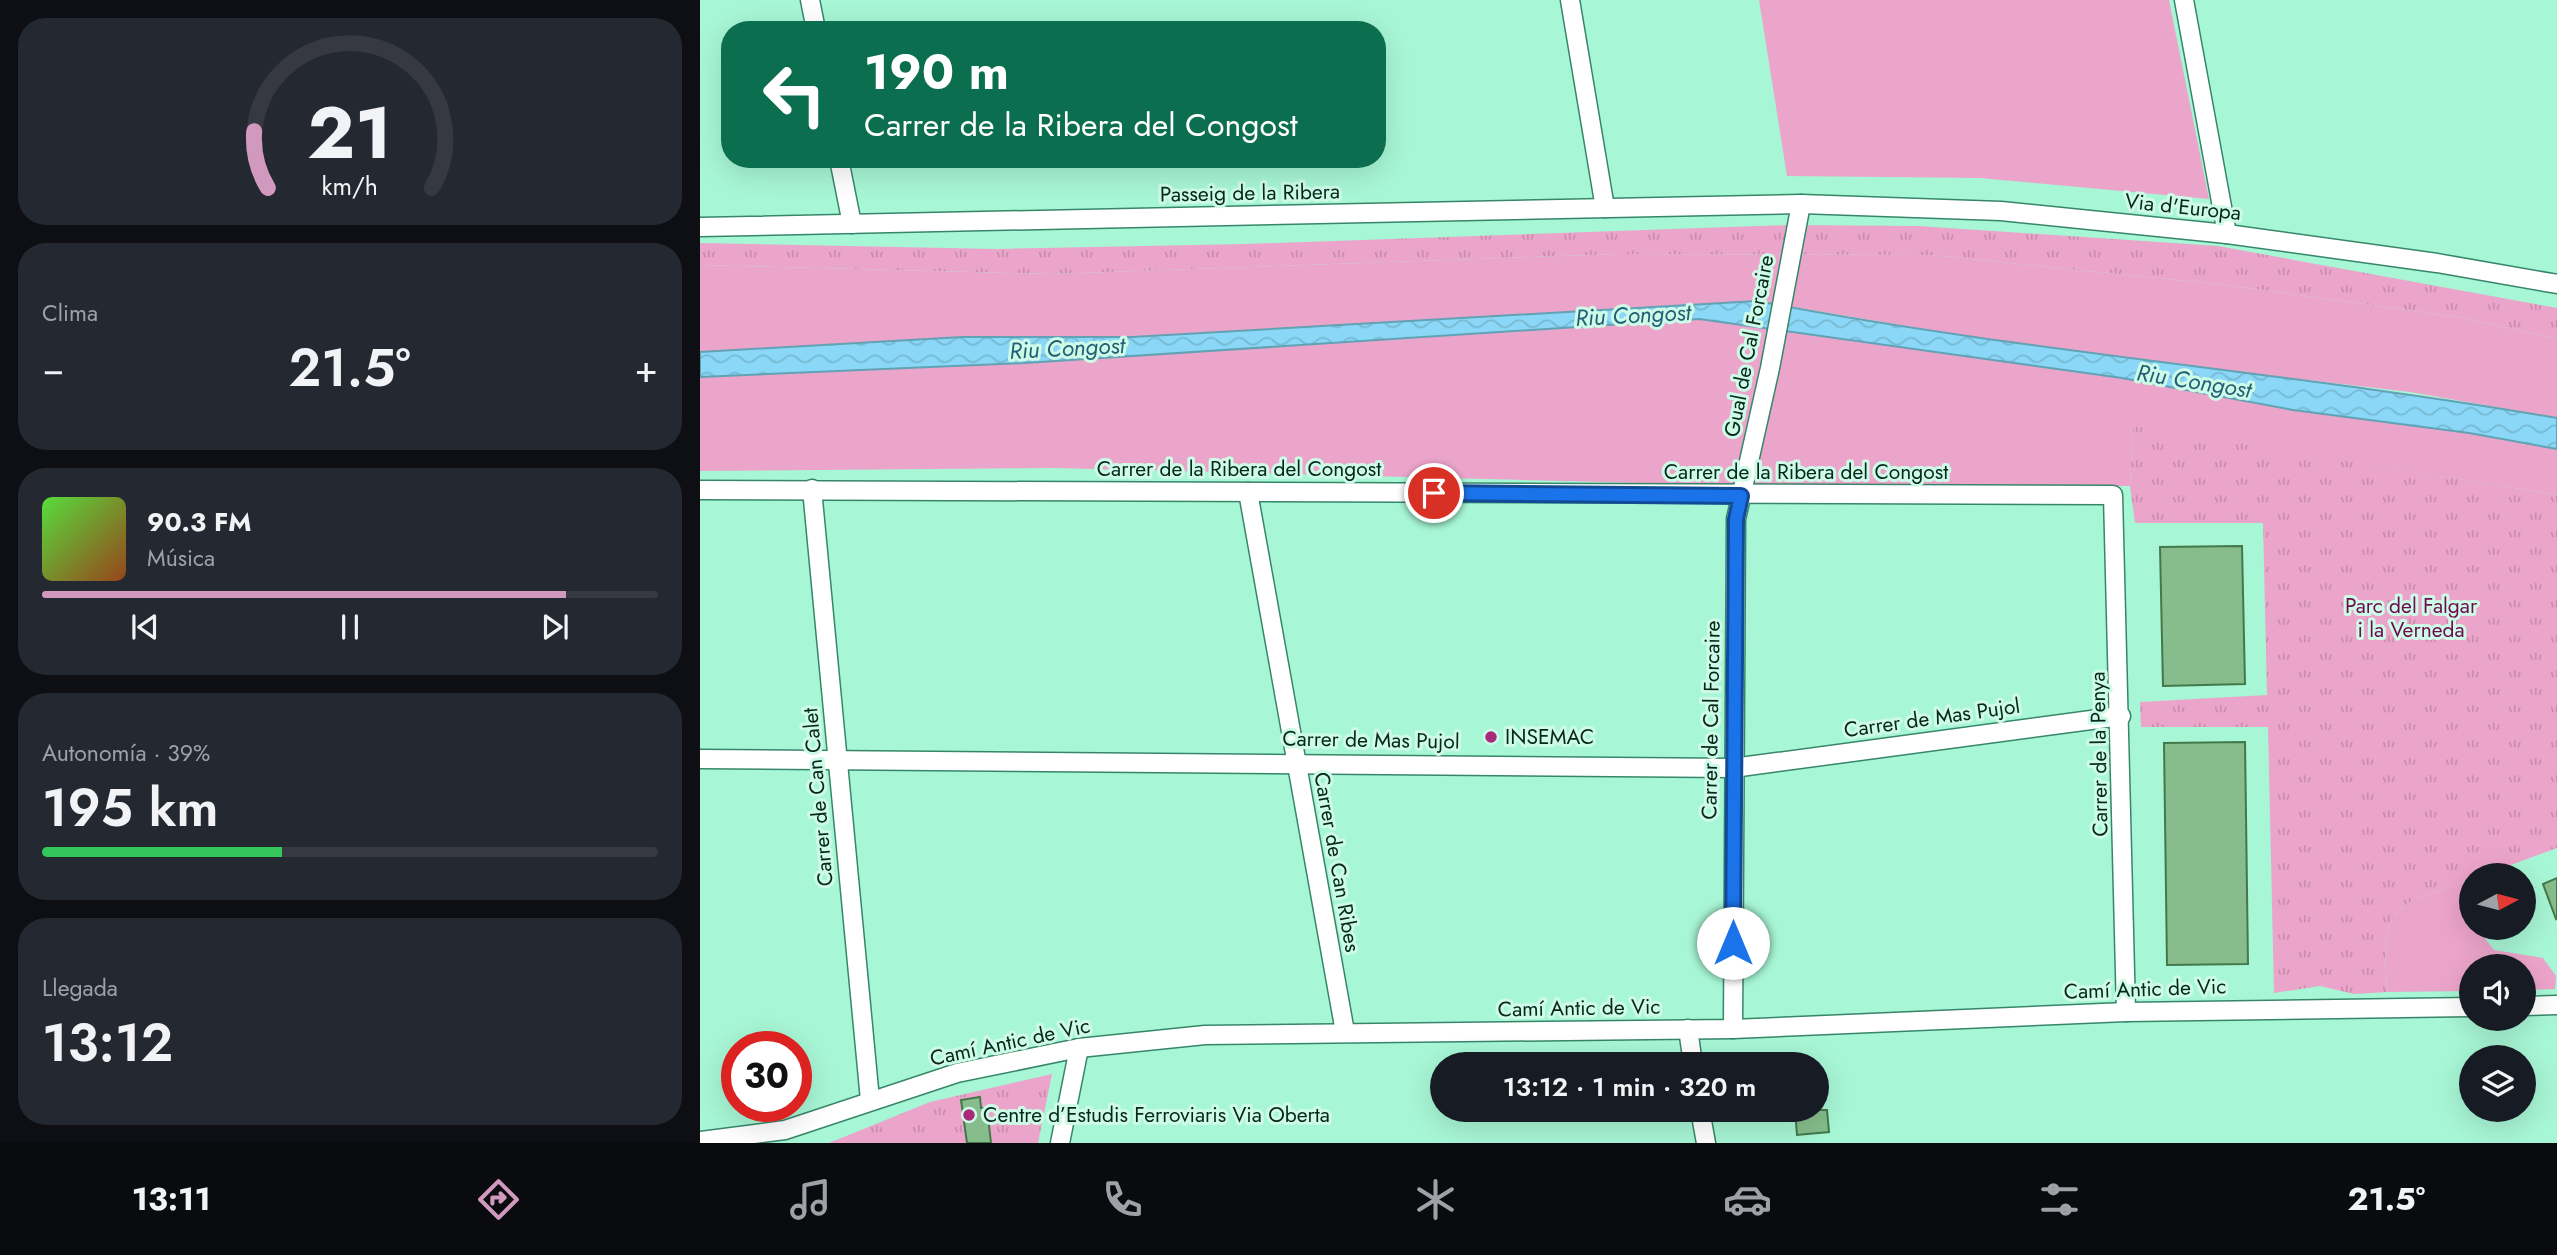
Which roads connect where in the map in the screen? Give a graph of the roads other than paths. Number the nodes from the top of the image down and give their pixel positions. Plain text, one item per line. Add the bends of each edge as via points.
1 (810, 0) edge
2 (1570, 0) edge
3 (2184, 0) edge
4 (814, 21) edge
5 (841, 168) edge
6 (1801, 204) junction
7 (1605, 208) junction
8 (852, 223) junction
9 (700, 227) edge
10 (2227, 234) junction
11 (2557, 284) edge
12 (1743, 488) junction
13 (700, 489) edge
14 (812, 489) junction
15 (1248, 492) junction
16 (2113, 495) joint
17 (2121, 716) junction
18 (837, 758) junction
19 (700, 759) edge
20 (1297, 762) junction
21 (1732, 768) junction
22 (2557, 1005) edge
23 (2536, 1006) edge
24 (2459, 1007) edge
25 (2126, 1012) junction
26 (1688, 1029) junction
27 (1733, 1029) junction
28 (1345, 1032) junction
29 (1079, 1048) junction
30 (1691, 1052) edge
31 (870, 1100) junction
32 (1702, 1122) edge
33 (700, 1141) edge
34 (1060, 1143) edge
35 (1706, 1143) edge

1 - 4 street
2 - 7 street
3 - 10 street
5 - 8 street
6 - 7 street, Passeig de la Ribera
6 - 10 street, Via d'Europa via 2001,211
6 - 12 street, Gual de Cal Forcaire
7 - 8 street, Passeig de la Ribera
8 - 9 street, Passeig de la Ribera
10 - 11 street, Via d'Europa
12 - 15 street, Carrer de la Ribera del Congost
12 - 16 street, Carrer de la Ribera del Congost
12 - 21 street, Carrer de Cal Forcaire via 1736,519
13 - 14 street, Carrer de la Ribera del Congost
14 - 15 street, Carrer de la Ribera del Congost
14 - 18 street, Carrer de Can Calet
15 - 20 street, Carrer de Can Ribes
16 - 17 street, Carrer de la Penya
17 - 21 street, Carrer de Mas Pujol
17 - 25 street, Carrer de la Penya
18 - 19 street, Carrer de Mas Pujol
18 - 20 street, Carrer de Mas Pujol
18 - 31 street, Carrer de Can Calet
20 - 21 street, Carrer de Mas Pujol
20 - 28 street, Carrer de Can Ribes
21 - 27 street, Carrer de Cal Forcaire
22 - 23 street
24 - 25 street, Camí Antic de Vic
25 - 27 street, Camí Antic de Vic
26 - 27 street, Camí Antic de Vic
26 - 28 street, Camí Antic de Vic
26 - 30 street
28 - 29 street, Camí Antic de Vic via 1205,1035
29 - 31 street, Camí Antic de Vic via 957,1073
29 - 34 street
31 - 33 street, Camí Antic de Vic via 785,1130
32 - 35 street

